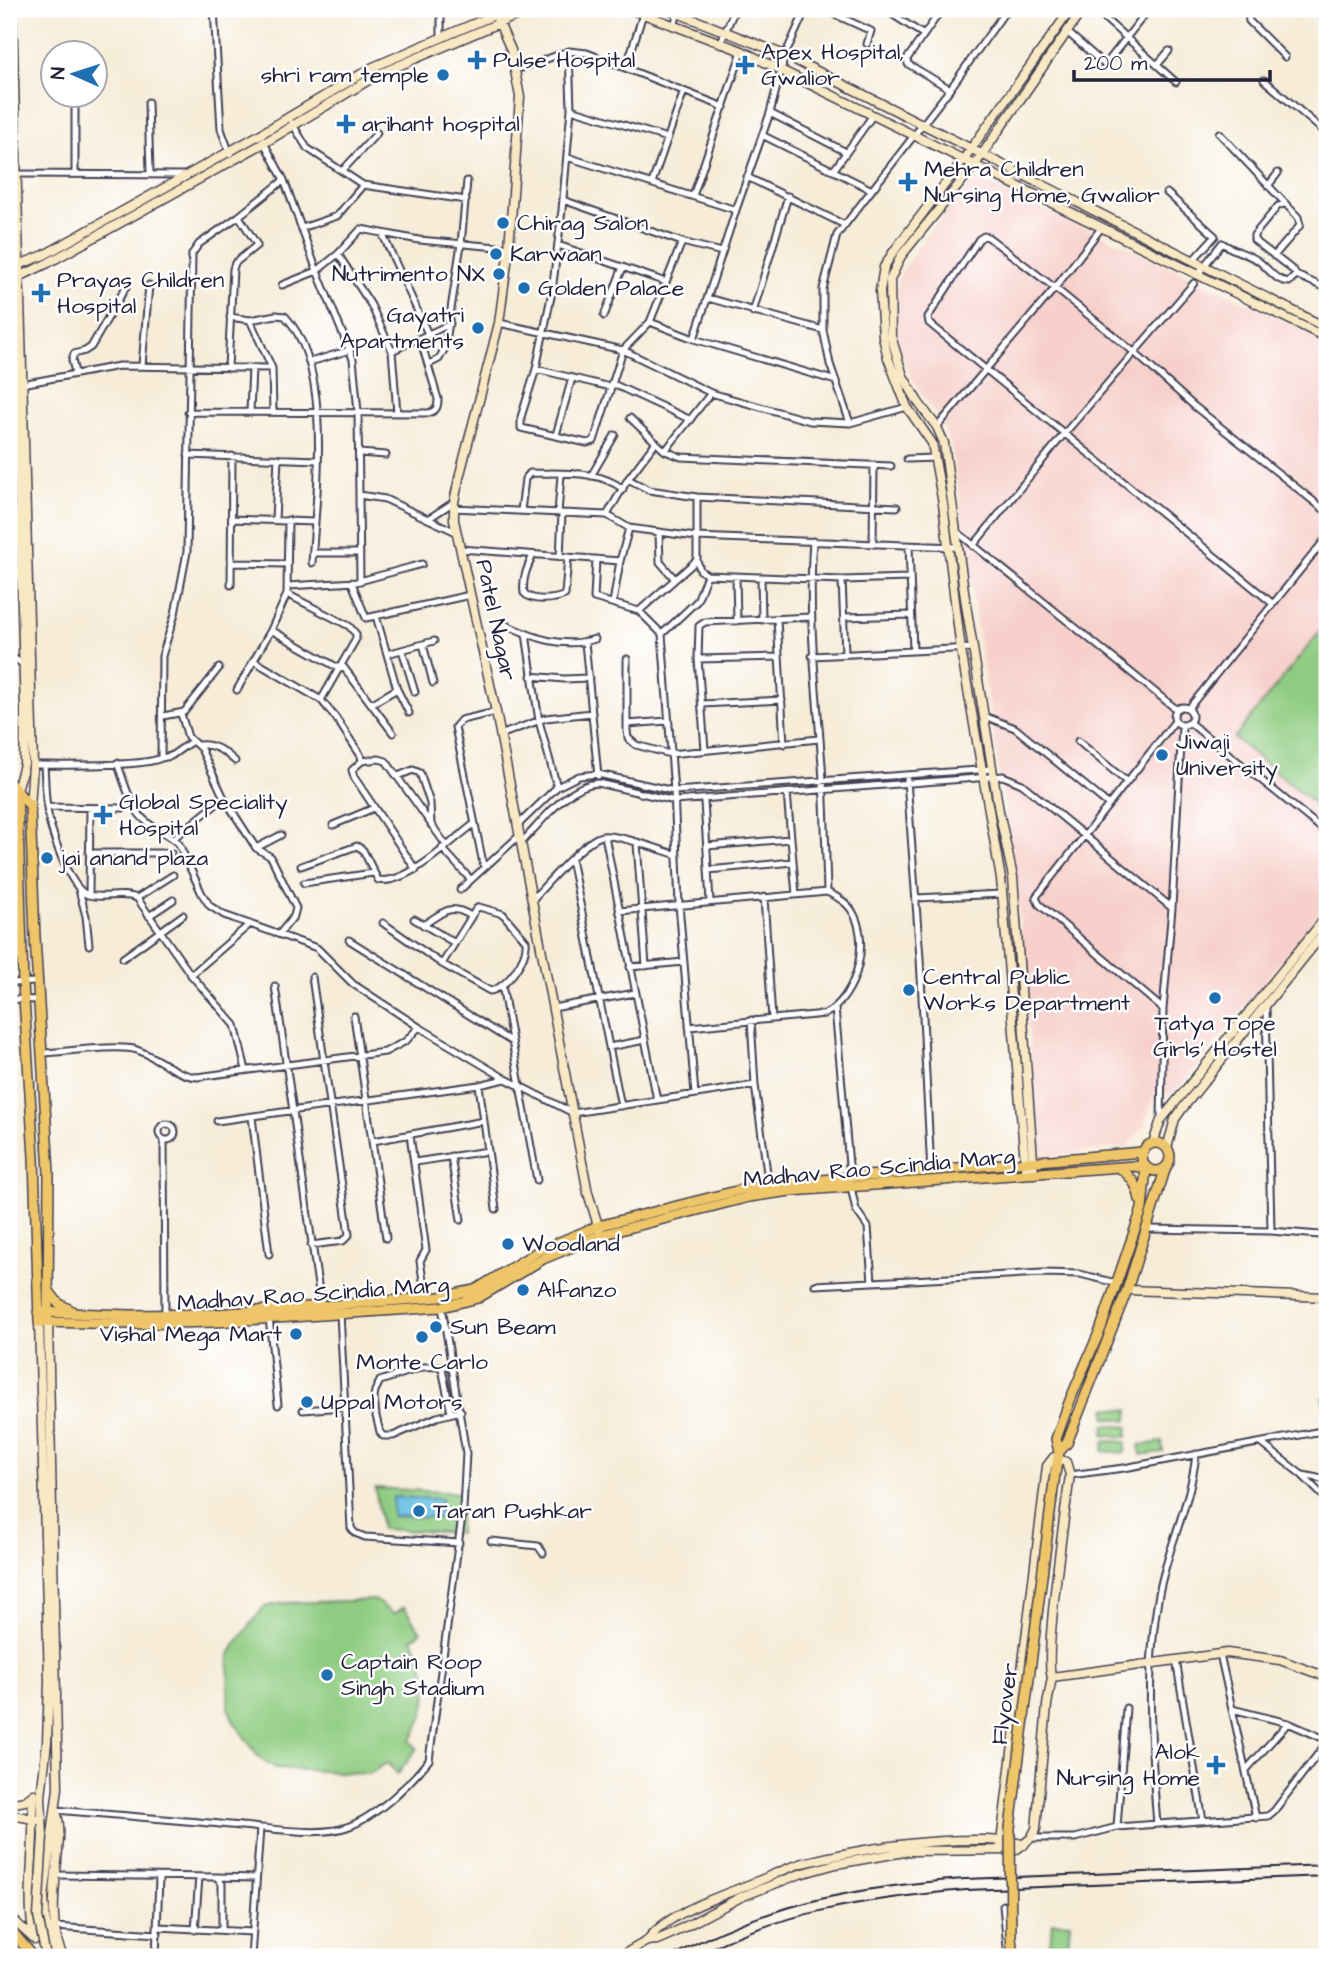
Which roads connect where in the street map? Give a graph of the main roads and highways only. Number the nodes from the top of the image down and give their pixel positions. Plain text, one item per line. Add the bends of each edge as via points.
1 (12, 9) edge
2 (508, 9) edge
3 (532, 9) edge
4 (632, 9) edge
5 (667, 9) edge
6 (1071, 9) edge
7 (1083, 9) edge
8 (678, 11) edge
9 (497, 18) junction
10 (1017, 82) junction
11 (1026, 90) junction
12 (290, 121) junction
13 (9, 143) edge
14 (971, 149) junction
15 (982, 155) junction
16 (232, 156) junction
17 (963, 160) junction
18 (974, 166) junction
19 (12, 177) edge
20 (15, 267) junction
21 (15, 278) junction
22 (884, 292) junction
23 (1327, 328) edge
24 (1327, 338) edge
25 (924, 410) junction
26 (915, 417) junction
27 (988, 774) junction
28 (9, 782) edge
29 (17, 791) junction
30 (30, 806) junction
31 (9, 808) edge
32 (17, 823) junction
33 (31, 837) junction
34 (18, 864) junction
35 (9, 890) edge
36 (1327, 916) edge
37 (1327, 929) edge
38 (1162, 1118) junction
39 (1175, 1122) junction
40 (1153, 1143) junction
41 (1167, 1149) junction
42 (1142, 1152) junction
43 (1166, 1167) junction
44 (1119, 1168) junction
45 (1146, 1168) junction
46 (1030, 1169) junction
47 (851, 1182) junction
48 (1142, 1209) junction
49 (599, 1231) junction
50 (47, 1286) junction
51 (1127, 1290) junction
52 (1327, 1297) edge
53 (441, 1302) junction
54 (340, 1310) junction
55 (76, 1312) junction
56 (269, 1315) junction
57 (43, 1317) junction
58 (165, 1319) junction
59 (1058, 1454) junction
60 (1052, 1677) junction
61 (1327, 1677) edge
62 (41, 1782) junction
63 (32, 1798) junction
64 (9, 1804) edge
65 (55, 1810) junction
66 (9, 1814) edge
67 (33, 1818) junction
68 (46, 1833) junction
69 (1000, 1845) junction
70 (9, 1916) edge
71 (9, 1928) edge
72 (9, 1935) edge
73 (34, 1938) junction
74 (27, 1957) edge
75 (34, 1957) edge
76 (51, 1957) edge
77 (63, 1957) edge
78 (619, 1957) edge
79 (1013, 1957) edge

1 - 19 main road
2 - 9 main road
3 - 9 main road
4 - 17 main road via 742,51
5 - 8 main road
6 - 10 main road
7 - 11 main road
8 - 14 main road via 785,55
9 - 12 main road
9 - 12 main road via 373,67
9 - 49 main road, Patel Nagar via 511,50 520,97 509,248 499,323 454,505 456,532
10 - 11 main road
10 - 14 main road
11 - 15 main road
12 - 16 main road
13 - 19 main road
14 - 15 main road
14 - 17 main road
15 - 18 main road
15 - 23 main road
16 - 20 main road via 187,175
16 - 21 main road
17 - 18 main road
17 - 22 main road via 884,267
18 - 22 main road via 901,256
18 - 24 main road
19 - 20 main road
20 - 21 main road
21 - 29 main road via 24,665 24,764
21 - 30 main road via 33,765
22 - 25 main road via 896,356
22 - 26 main road via 883,337 888,358
25 - 26 main road
25 - 27 main road via 937,427 946,456 984,716
26 - 27 main road via 929,436 936,458 961,649
27 - 46 main road
27 - 46 main road via 1013,877
28 - 29 main road
29 - 30 main road
29 - 32 main road
30 - 33 main road
31 - 32 main road
32 - 33 main road
32 - 34 main road
33 - 50 main road via 49,1173
34 - 35 main road
34 - 57 main road
36 - 38 main road
37 - 39 main road
38 - 39 main road
38 - 40 main road
39 - 41 main road
40 - 41 main road
40 - 42 main road
41 - 43 main road
42 - 45 main road
42 - 46 main road, Madhav Rao Scindia Marg
43 - 45 main road via 1157,1171
43 - 51 main road
44 - 45 main road, Madhav Rao Scindia Marg
44 - 46 main road, Madhav Rao Scindia Marg
44 - 48 main road via 1138,1187
45 - 48 main road, Flyover
46 - 47 main road, Madhav Rao Scindia Marg
46 - 47 main road, Madhav Rao Scindia Marg via 931,1172
47 - 49 main road, Madhav Rao Scindia Marg via 769,1189
48 - 59 main road, Flyover via 1101,1328 1060,1426
49 - 53 main road, Madhav Rao Scindia Marg via 478,1298
50 - 55 main road via 58,1303
50 - 57 main road
51 - 52 main road
51 - 59 main road via 1067,1443
53 - 54 main road, Madhav Rao Scindia Marg
53 - 54 main road, Madhav Rao Scindia Marg via 426,1299
54 - 56 main road, Madhav Rao Scindia Marg
54 - 56 main road, Madhav Rao Scindia Marg via 321,1306
55 - 57 main road, Madhav Rao Scindia Marg
55 - 58 main road, Madhav Rao Scindia Marg
56 - 58 main road, Madhav Rao Scindia Marg
57 - 58 main road, Madhav Rao Scindia Marg
57 - 62 main road via 49,1681
57 - 65 main road via 56,1638
59 - 60 main road via 1070,1475 1051,1636
59 - 69 main road via 1047,1466
59 - 79 main road, Flyover, bridge via 1010,1828
60 - 61 main road via 1220,1654 1280,1660
60 - 69 main road via 1038,1819 1027,1842
62 - 63 main road
62 - 68 main road
63 - 64 main road
63 - 67 main road
65 - 68 main road
65 - 77 main road via 60,1828 55,1927
66 - 67 main road
67 - 68 main road
67 - 73 main road
68 - 76 main road, bridge via 38,1916
69 - 78 main road via 924,1842 799,1864 690,1911
70 - 73 main road
71 - 75 main road
72 - 74 main road
73 - 76 main road

